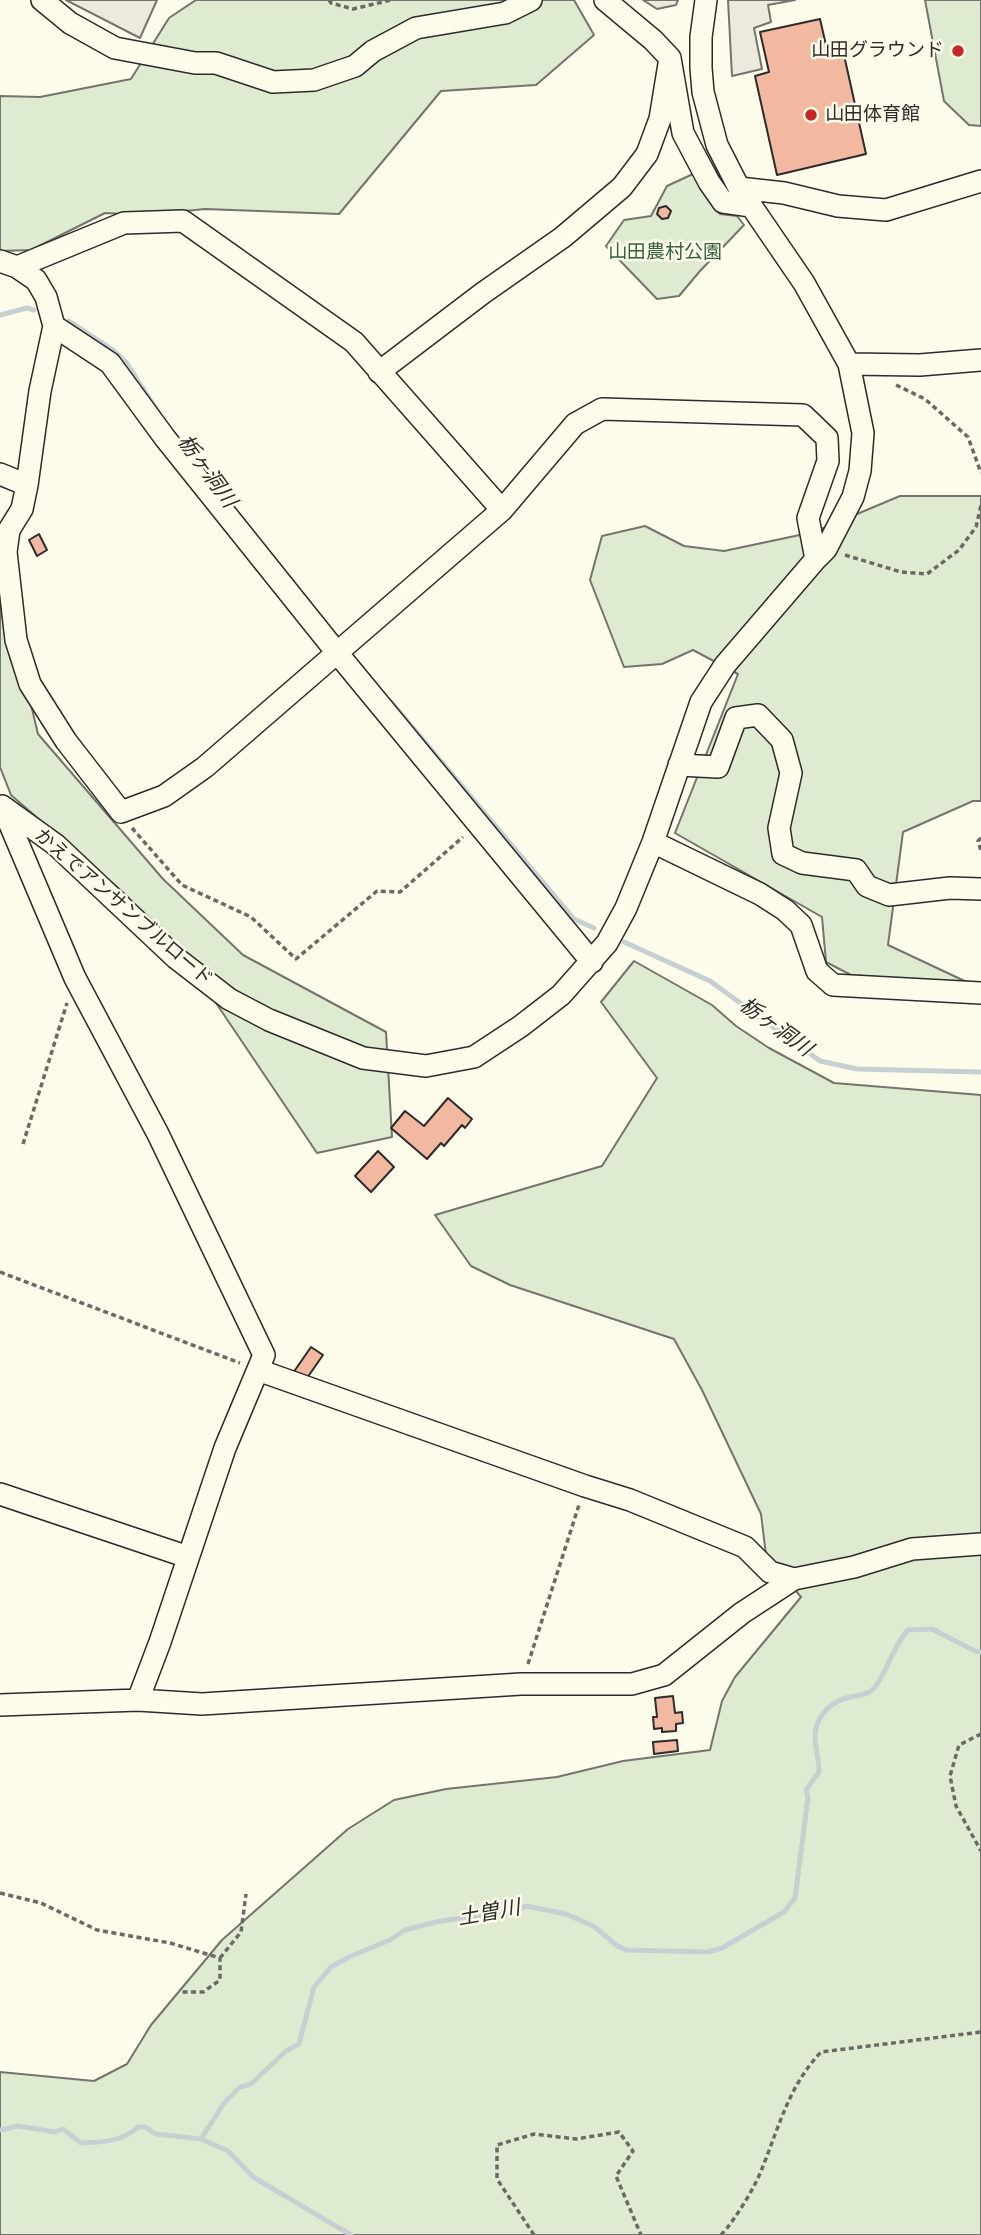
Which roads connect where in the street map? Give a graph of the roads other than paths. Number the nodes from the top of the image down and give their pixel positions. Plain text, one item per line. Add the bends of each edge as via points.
1 (42, 0) edge
2 (531, 0) edge
3 (605, 0) edge
4 (706, 0) edge
5 (670, 58) junction
6 (981, 181) edge
7 (745, 197) junction
8 (8, 264) edge
9 (54, 326) junction
10 (981, 360) edge
11 (849, 364) junction
12 (379, 372) junction
13 (0, 474) edge
14 (27, 485) junction
15 (502, 510) junction
16 (5, 529) edge
17 (821, 554) junction
18 (338, 654) junction
19 (679, 765) junction
20 (1, 803) edge
21 (653, 842) junction
22 (981, 889) edge
23 (592, 962) junction
24 (981, 993) edge
25 (258, 1370) junction
26 (0, 1494) edge
27 (981, 1544) edge
28 (188, 1558) junction
29 (794, 1578) junction
30 (138, 1700) junction
31 (0, 1705) edge

1 - 2 street via 70,23 115,48 216,63 273,82 314,80 355,66 416,28 505,13
3 - 5 street
4 - 7 street, かえでアンサンブルロード via 701,37 704,92 717,145
5 - 7 street via 683,133 709,182 723,202
5 - 12 street via 660,120 647,154 622,187 563,237
6 - 7 street via 886,210 838,206 784,193
7 - 11 street, かえでアンサンブルロード via 804,283
8 - 9 street via 36,280
8 - 12 street via 124,223 183,221 354,342
9 - 14 street
9 - 18 street via 110,363
10 - 11 street
11 - 17 street, かえでアンサンブルロード via 863,433 860,471 853,497
12 - 15 street
13 - 14 street
14 - 16 street via 22,509
15 - 17 street via 575,424 602,410 803,415 827,438 828,461 808,518
15 - 18 street
16 - 18 street via 16,640 30,684 65,741 121,812 164,796 205,767
17 - 19 street, かえでアンサンブルロード via 725,665 701,702
18 - 23 street
19 - 21 street, かえでアンサンブルロード
19 - 22 street via 718,767 736,718 758,715 782,740 791,772 779,828 783,854 802,863 856,870 867,886 890,895
20 - 23 street, かえでアンサンブルロード via 229,999 363,1058 426,1066 474,1057 561,995
20 - 25 street via 75,978 158,1134 264,1355
21 - 23 street, かえでアンサンブルロード via 626,908
21 - 24 street via 785,910 801,925 817,971 834,985
25 - 28 street via 225,1448
25 - 29 street via 630,1500 745,1547 770,1572
26 - 28 street
27 - 29 street via 912,1549 854,1567
28 - 30 street
29 - 30 street via 664,1675 632,1684 521,1684 202,1704
30 - 31 street

